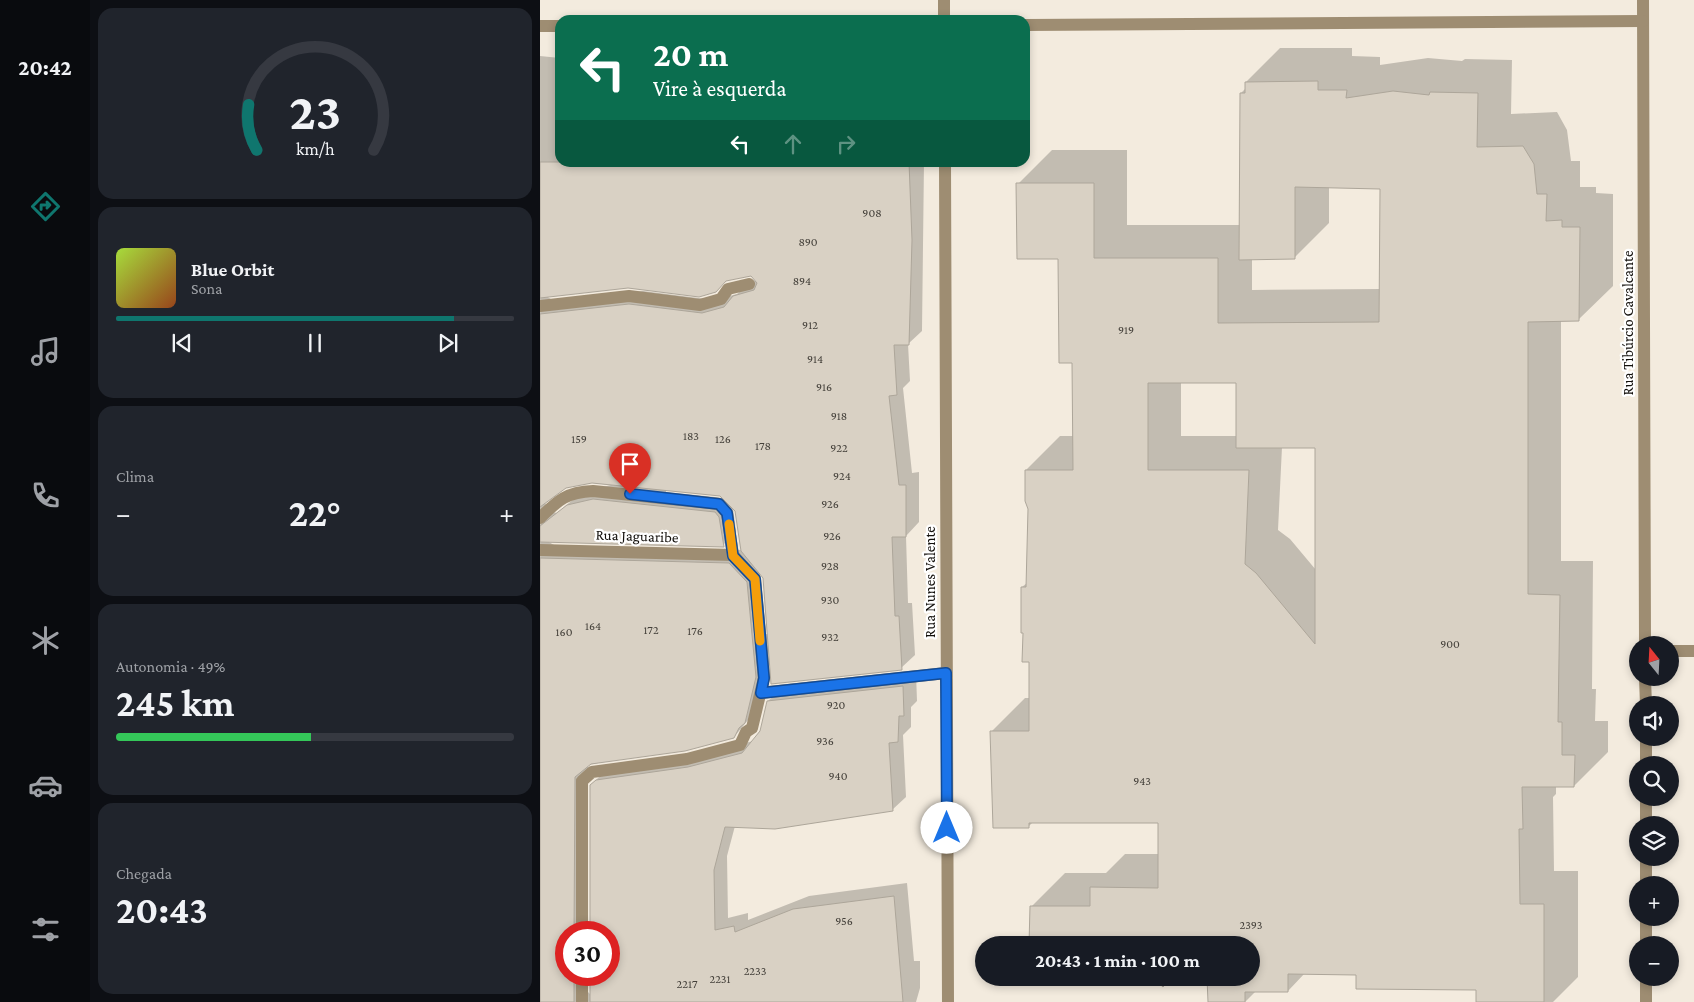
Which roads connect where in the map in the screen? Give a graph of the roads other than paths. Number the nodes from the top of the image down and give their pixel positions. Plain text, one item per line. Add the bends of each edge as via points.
1 (944, 0) edge
2 (1643, 0) edge
3 (944, 15) edge
4 (1643, 22) junction
5 (1030, 25) edge
6 (540, 26) edge
7 (555, 26) edge
8 (945, 167) edge
9 (749, 284) dead end
10 (540, 306) edge
11 (540, 518) edge
12 (540, 550) edge
13 (733, 556) junction
14 (1645, 636) edge
15 (1679, 650) edge
16 (1694, 651) edge
17 (946, 673) junction
18 (761, 693) junction
19 (582, 921) edge
20 (582, 986) edge
21 (1646, 986) edge
22 (582, 1002) edge
23 (948, 1002) edge
24 (1646, 1002) edge

1 - 3 street
2 - 4 street, Rua Tibúrcio Cavalcante
4 - 5 street
4 - 14 street, Rua Tibúrcio Cavalcante
6 - 7 street
8 - 17 street, Rua Nunes Valente
9 - 10 street via 728,289 721,300 700,305 629,296
11 - 13 street via 557,501 575,492 593,490 719,504 727,513
12 - 13 street, Rua Jaguaribe
13 - 18 street via 755,579 764,678
15 - 16 street
17 - 18 street
17 - 23 street, Rua Nunes Valente
18 - 19 street via 752,728 746,732 740,745 687,759 592,772 582,781
20 - 22 street
21 - 24 street

